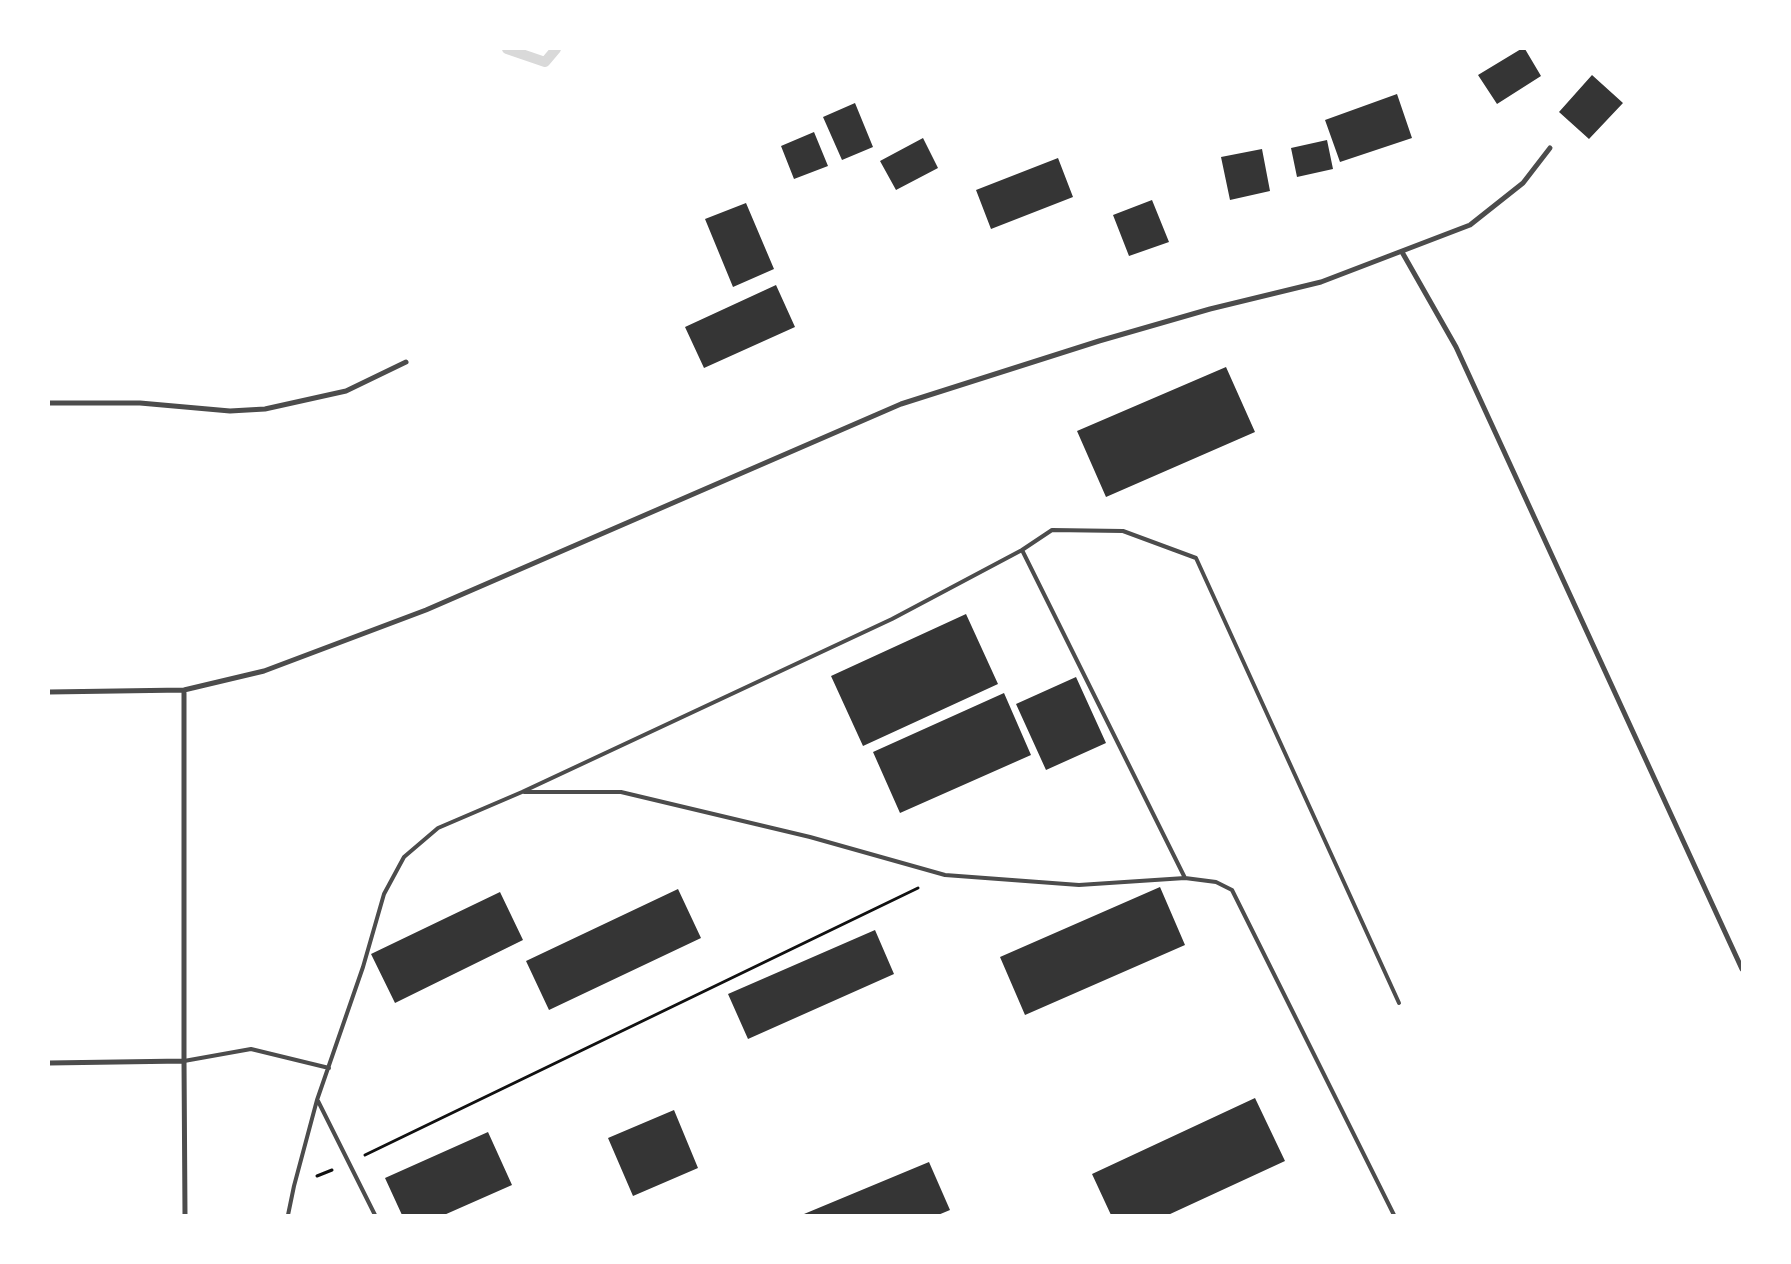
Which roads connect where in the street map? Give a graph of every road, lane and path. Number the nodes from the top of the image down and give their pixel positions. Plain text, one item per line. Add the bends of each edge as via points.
1 (1550, 148) dead end
2 (1402, 252) junction
3 (406, 362) dead end
4 (49, 403) edge
5 (1022, 550) junction
6 (184, 690) junction
7 (49, 692) edge
8 (522, 792) junction
9 (945, 875) junction
10 (1184, 878) junction
11 (1742, 969) edge
12 (1399, 1003) dead end
13 (184, 1061) junction
14 (49, 1063) edge
15 (329, 1068) junction
16 (317, 1100) junction
17 (350, 1162) junction
18 (294, 1186) junction
19 (185, 1215) edge
20 (288, 1215) edge
21 (376, 1215) edge
22 (1394, 1215) edge

1 - 2 street via 1524,183 1470,225
2 - 6 street via 1321,282 1200,311 901,404 426,610 264,671
2 - 11 street via 1456,347
3 - 4 street via 346,391 265,409 230,411 140,403
5 - 8 lane via 892,619
5 - 10 lane
5 - 12 lane via 1052,530 1123,531 1196,558
6 - 7 street
6 - 13 street
8 - 9 lane via 621,792 810,837
8 - 15 lane via 438,828 404,857 384,894
9 - 10 lane via 1079,885
9 - 17 path
10 - 22 lane via 1216,882 1232,890
13 - 14 street
13 - 15 lane via 250,1048
13 - 19 street
15 - 16 lane
16 - 17 lane
16 - 18 lane
17 - 18 path
17 - 21 lane
18 - 20 lane

